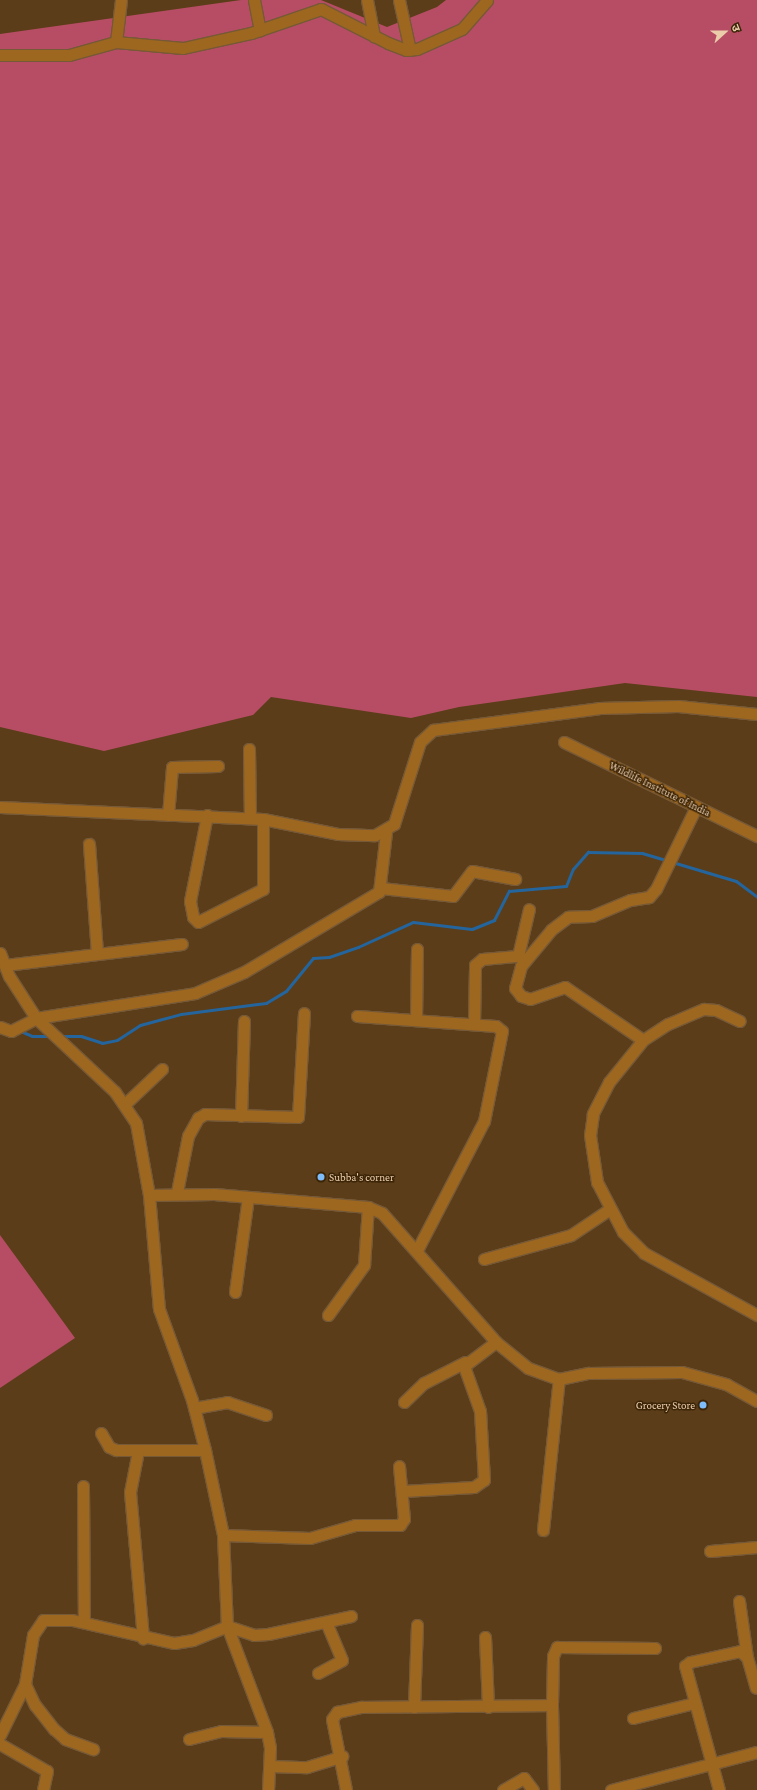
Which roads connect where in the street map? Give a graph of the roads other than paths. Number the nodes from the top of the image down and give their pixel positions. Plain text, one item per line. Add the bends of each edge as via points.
1 (121, 0) edge
2 (254, 0) edge
3 (367, 0) edge
4 (399, 0) edge
5 (487, 0) edge
6 (260, 30) junction
7 (374, 36) junction
8 (116, 42) junction
9 (410, 50) junction
10 (0, 54) edge
11 (757, 714) edge
12 (564, 742) dead end
13 (250, 749) dead end
14 (218, 766) dead end
15 (0, 807) edge
16 (696, 807) junction
17 (168, 815) junction
18 (207, 815) junction
19 (250, 818) junction
20 (264, 819) junction
21 (386, 832) junction
22 (757, 836) edge
23 (89, 844) dead end
24 (515, 879) dead end
25 (381, 888) junction
26 (529, 909) dead end
27 (182, 944) dead end
28 (417, 949) dead end
29 (97, 952) junction
30 (0, 953) edge
31 (5, 965) junction
32 (304, 1013) dead end
33 (357, 1016) dead end
34 (36, 1018) junction
35 (416, 1020) junction
36 (244, 1021) dead end
37 (740, 1021) dead end
38 (474, 1024) junction
39 (0, 1027) edge
40 (643, 1040) junction
41 (162, 1069) dead end
42 (125, 1104) junction
43 (241, 1116) junction
44 (177, 1192) junction
45 (148, 1195) junction
46 (248, 1197) junction
47 (368, 1207) junction
48 (610, 1209) junction
49 (417, 1250) junction
50 (484, 1259) dead end
51 (235, 1292) dead end
52 (328, 1315) dead end
53 (757, 1315) edge
54 (496, 1342) junction
55 (466, 1362) junction
56 (559, 1379) junction
57 (757, 1401) edge
58 (404, 1402) dead end
59 (194, 1408) junction
60 (266, 1415) dead end
61 (101, 1433) dead end
62 (205, 1450) junction
63 (138, 1452) junction
64 (399, 1466) dead end
65 (83, 1486) dead end
66 (403, 1491) junction
67 (543, 1530) dead end
68 (223, 1535) junction
69 (757, 1547) edge
70 (710, 1551) dead end
71 (739, 1601) dead end
72 (351, 1616) dead end
73 (84, 1622) junction
74 (326, 1622) junction
75 (417, 1625) dead end
76 (227, 1626) junction
77 (485, 1637) dead end
78 (143, 1638) junction
79 (655, 1648) dead end
80 (747, 1657) junction
81 (318, 1673) dead end
82 (25, 1684) junction
83 (756, 1688) edge
84 (694, 1703) junction
85 (552, 1706) junction
86 (414, 1707) junction
87 (488, 1707) junction
88 (633, 1718) dead end
89 (3, 1720) edge
90 (267, 1732) junction
91 (0, 1735) edge
92 (189, 1739) dead end
93 (0, 1744) edge
94 (93, 1749) dead end
95 (757, 1752) edge
96 (342, 1756) junction
97 (711, 1764) junction
98 (270, 1766) junction
99 (43, 1790) edge
100 (268, 1790) edge
101 (346, 1790) edge
102 (503, 1790) edge
103 (533, 1790) edge
104 (554, 1790) edge
105 (612, 1790) edge
106 (719, 1790) edge

1 - 8 street
2 - 6 street
3 - 7 street
4 - 9 street
5 - 9 street via 462,28
6 - 7 street via 321,9
6 - 8 street via 183,48
7 - 9 street
8 - 10 street via 69,55
11 - 21 street via 678,706 607,707 433,730 420,742 394,824
12 - 16 street, Wildlife Institute of India
13 - 19 street
14 - 17 street via 172,767
15 - 17 street
16 - 22 street, Wildlife Institute of India
16 - 40 street via 656,889 649,897 630,900 597,915 568,917 550,930 515,980 515,988 521,996 541,998 552,989 565,987
17 - 18 street
18 - 19 street
18 - 20 street via 190,900 193,917 198,922 263,889
19 - 20 street
20 - 21 street via 338,834 375,835
21 - 25 street
23 - 29 street
24 - 25 street via 472,870 453,896
25 - 34 street via 372,897 216,985 162,1000
26 - 38 street via 518,956 482,959 475,964
27 - 29 street via 154,950
28 - 35 street
29 - 31 street
30 - 31 street
31 - 34 street
32 - 43 street via 301,1113 292,1119
33 - 35 street
34 - 39 street via 11,1031
34 - 42 street
35 - 38 street
36 - 43 street
37 - 40 street via 704,1008 668,1024
38 - 49 street via 496,1026 502,1031 491,1099 484,1121
40 - 48 street via 609,1082 594,1114 592,1162
41 - 42 street
42 - 45 street via 136,1123
43 - 44 street via 205,1114 198,1118 188,1136
44 - 45 street
44 - 46 street
45 - 59 street via 159,1309
46 - 47 street
46 - 51 street
47 - 49 street via 382,1213
47 - 52 street via 364,1265
48 - 50 street via 571,1235
48 - 53 street via 623,1232 644,1253
49 - 54 street
54 - 55 street
54 - 56 street via 528,1368
55 - 58 street via 424,1384
55 - 66 street via 464,1370 480,1412 484,1480 474,1487
56 - 57 street via 588,1373 682,1372 726,1384
56 - 67 street
59 - 60 street via 227,1402
59 - 62 street
61 - 63 street via 112,1449
62 - 63 street
62 - 68 street
63 - 78 street via 130,1492
64 - 66 street
65 - 73 street
66 - 68 street via 404,1519 400,1525 355,1525 310,1538
68 - 76 street
69 - 70 street
71 - 80 street
72 - 74 street
73 - 78 street
73 - 82 street via 51,1618 36,1626
74 - 76 street via 254,1635
74 - 81 street via 342,1660
75 - 86 street
76 - 78 street via 185,1642
76 - 90 street
77 - 87 street
79 - 85 street via 557,1648 552,1656
80 - 83 street
80 - 84 street via 740,1651 687,1663
82 - 89 street
82 - 94 street via 35,1705 54,1729 65,1739
84 - 88 street
84 - 97 street
85 - 87 street
85 - 104 street
86 - 87 street
86 - 96 street via 361,1707 333,1715
89 - 91 street
90 - 92 street via 221,1731
90 - 98 street
93 - 99 street via 47,1771
95 - 97 street
96 - 98 street via 307,1767
96 - 101 street
97 - 105 street
97 - 106 street
98 - 100 street
102 - 103 street via 524,1778

